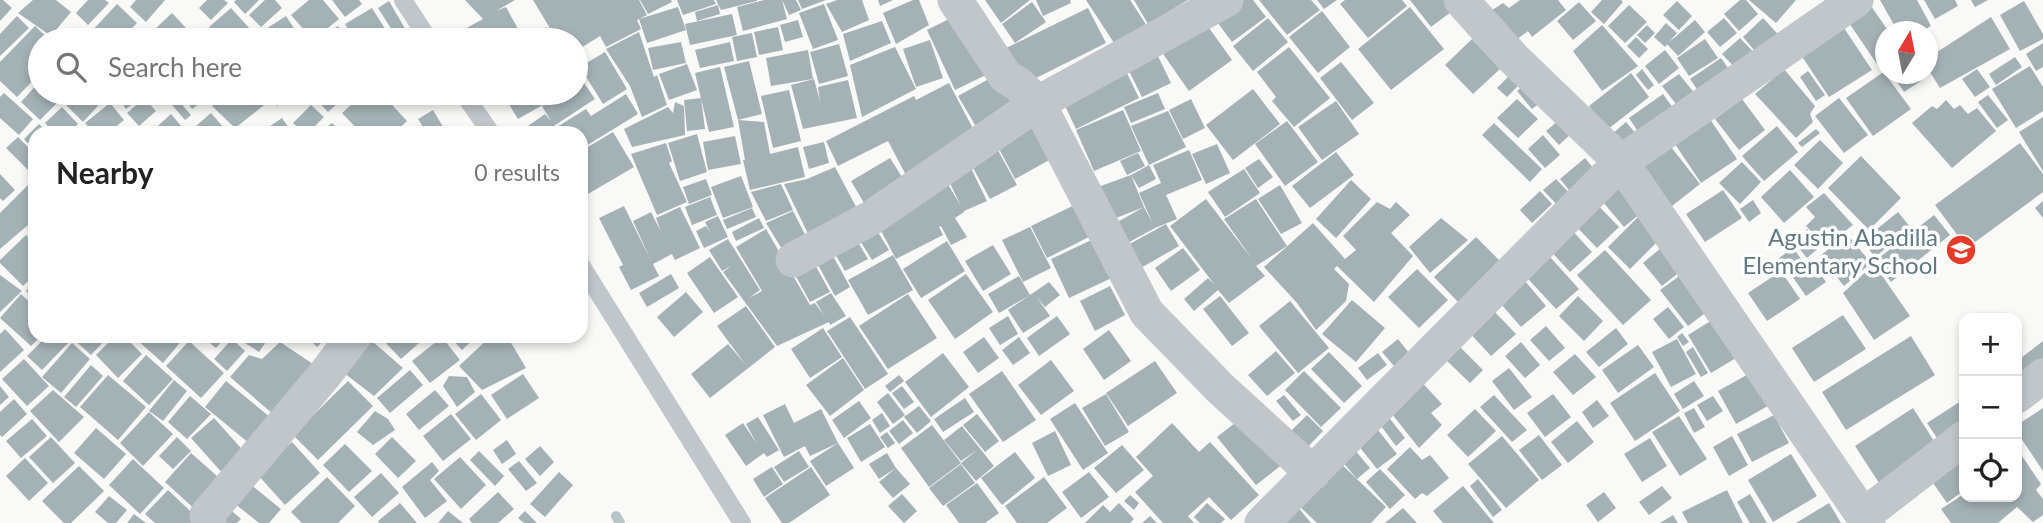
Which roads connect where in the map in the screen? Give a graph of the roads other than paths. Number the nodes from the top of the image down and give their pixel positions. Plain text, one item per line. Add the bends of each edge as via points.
1 (403, 0) edge
2 (955, 0) edge
3 (1226, 0) edge
4 (1461, 0) edge
5 (1856, 0) edge
6 (421, 28) edge
7 (1038, 103) junction
8 (471, 105) edge
9 (486, 126) edge
10 (1621, 162) junction
11 (793, 260) dead end
12 (588, 276) edge
13 (349, 343) edge
14 (2043, 376) edge
15 (2022, 393) edge
16 (1963, 439) edge
17 (1313, 473) junction
18 (1866, 520) edge
19 (209, 523) edge
20 (742, 523) edge
21 (1262, 523) edge

1 - 6 lane
2 - 7 street via 1006,77
3 - 7 street
4 - 10 street via 1513,58
5 - 10 street
7 - 11 street via 871,218
7 - 17 street via 1147,313
8 - 9 lane
10 - 17 street
10 - 18 street
12 - 20 lane
13 - 19 street via 208,514
14 - 15 street
16 - 18 street
17 - 21 street

